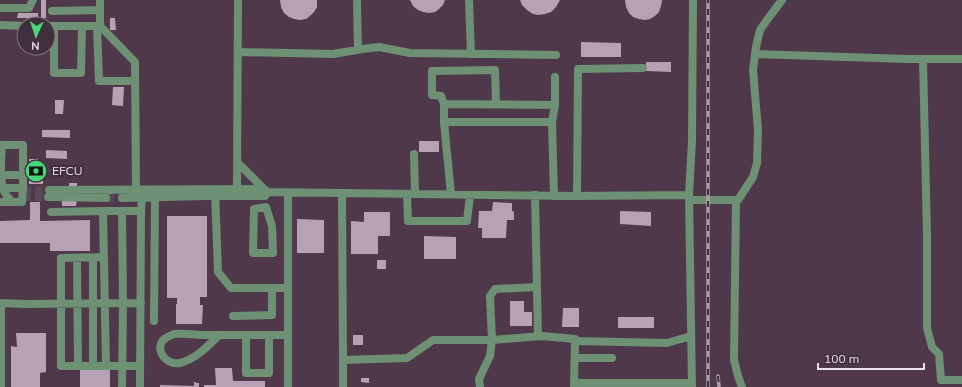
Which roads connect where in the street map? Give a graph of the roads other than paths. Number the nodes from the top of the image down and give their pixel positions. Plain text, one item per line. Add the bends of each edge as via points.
1 (33, 0) edge
2 (100, 0) edge
3 (238, 0) edge
4 (357, 0) edge
5 (469, 0) edge
6 (693, 0) edge
7 (782, 0) edge
8 (0, 8) edge
9 (100, 10) junction
10 (52, 11) dead end
11 (0, 25) edge
12 (16, 26) edge
13 (56, 26) edge
14 (82, 26) junction
15 (99, 26) junction
16 (358, 50) junction
17 (238, 52) junction
18 (471, 54) junction
19 (755, 54) junction
20 (556, 55) dead end
21 (53, 56) edge
22 (923, 59) junction
23 (962, 59) edge
24 (643, 68) dead end
25 (556, 77) dead end
26 (135, 81) junction
27 (444, 104) junction
28 (496, 104) junction
29 (555, 104) junction
30 (444, 122) junction
31 (552, 122) junction
32 (414, 154) dead end
33 (237, 162) junction
34 (23, 174) junction
35 (1, 175) junction
36 (1, 188) edge
37 (23, 188) junction
38 (136, 189) junction
39 (237, 189) junction
40 (215, 192) junction
41 (265, 192) junction
42 (288, 193) junction
43 (342, 193) junction
44 (411, 194) junction
45 (451, 194) junction
46 (470, 194) junction
47 (535, 195) junction
48 (554, 196) junction
49 (577, 196) junction
50 (142, 197) junction
51 (155, 197) junction
52 (689, 197) junction
53 (106, 198) tunnel mouth
54 (122, 198) tunnel mouth
55 (736, 200) junction
56 (0, 202) edge
57 (12, 202) junction
58 (262, 207) junction
59 (122, 210) junction
60 (103, 211) junction
61 (141, 211) junction
62 (51, 212) dead end
63 (104, 257) junction
64 (77, 258) junction
65 (93, 258) junction
66 (537, 287) junction
67 (272, 288) junction
68 (288, 293) junction
69 (154, 297) junction
70 (141, 300) junction
71 (0, 303) edge
72 (61, 304) junction
73 (77, 304) junction
74 (93, 304) junction
75 (105, 304) junction
76 (123, 304) junction
77 (233, 316) dead end
78 (154, 321) dead end
79 (219, 335) junction
80 (246, 335) junction
81 (269, 335) junction
82 (288, 335) junction
83 (538, 336) junction
84 (691, 336) junction
85 (492, 340) junction
86 (575, 341) junction
87 (575, 358) junction
88 (612, 358) dead end
89 (343, 360) junction
90 (78, 366) junction
91 (93, 366) junction
92 (106, 366) junction
93 (122, 366) junction
94 (140, 366) junction
95 (962, 380) edge
96 (574, 385) edge
97 (613, 385) edge
98 (630, 385) edge
99 (659, 385) edge
100 (692, 385) edge
101 (1, 387) edge
102 (122, 387) edge
103 (140, 387) edge
104 (288, 387) edge
105 (343, 387) edge
106 (480, 387) edge
107 (742, 387) edge

1 - 8 lane via 29,8
2 - 9 lane
3 - 17 lane
4 - 16 lane
5 - 18 lane
6 - 52 lane
7 - 19 lane via 760,30
9 - 10 lane
9 - 15 lane
11 - 12 lane
13 - 14 lane
14 - 15 lane
14 - 21 lane via 81,73 54,73
15 - 26 lane via 135,62
15 - 26 lane via 99,81
16 - 17 lane via 333,54
16 - 18 lane via 379,47 410,53
17 - 33 lane
18 - 20 lane
19 - 22 lane
19 - 55 lane via 753,70 758,130 757,162 753,177
22 - 23 lane
22 - 95 lane via 927,328 932,347 939,354 941,380
24 - 49 lane via 578,69
25 - 29 lane
26 - 38 lane
27 - 28 lane
27 - 28 lane via 442,96 432,95 432,71 495,70
27 - 30 lane
28 - 29 lane
29 - 31 lane
30 - 31 lane
30 - 45 lane
31 - 48 lane
32 - 44 lane
33 - 39 lane
33 - 41 lane
34 - 35 lane
34 - 35 lane via 23,145 2,145
34 - 37 lane
35 - 36 lane
36 - 37 lane
36 - 57 lane
37 - 57 lane via 22,202
38 - 40 lane
38 - 53 lane via 48,193
39 - 40 lane
39 - 41 lane
40 - 41 lane
40 - 51 lane
40 - 67 lane via 218,272 231,288
41 - 42 lane
41 - 58 lane
42 - 43 lane
42 - 68 lane
43 - 44 lane
43 - 89 lane
44 - 45 lane
44 - 46 lane via 408,221 467,221
45 - 46 lane
46 - 47 lane
47 - 48 lane
47 - 66 lane
48 - 49 lane
49 - 52 lane
50 - 51 lane
50 - 54 lane
50 - 61 lane
51 - 69 lane
52 - 55 lane
52 - 84 lane
55 - 107 lane via 734,360
56 - 57 lane
58 - 58 lane via 254,209 253,253 273,254 272,226 266,207
59 - 60 lane
59 - 61 lane
59 - 76 lane
60 - 62 lane
60 - 63 lane
61 - 70 lane
63 - 65 lane
63 - 75 lane
64 - 65 lane
64 - 72 lane via 61,258
64 - 73 lane
65 - 74 lane
66 - 83 lane
66 - 85 lane via 495,289 490,296
67 - 68 lane
67 - 77 lane via 272,315
68 - 82 lane
69 - 70 lane
69 - 78 lane
70 - 76 lane
70 - 94 lane
71 - 72 lane
71 - 101 lane
72 - 73 lane
72 - 90 lane via 61,366
73 - 74 lane
73 - 90 lane
74 - 75 lane
74 - 91 lane
75 - 76 lane
75 - 92 lane
76 - 93 lane
79 - 79 lane via 174,334 161,343 163,358 178,363 189,360
79 - 80 lane
80 - 81 lane
80 - 81 lane via 246,374 269,374
81 - 82 lane
82 - 104 lane
83 - 85 lane
83 - 86 lane
84 - 86 lane via 667,343
84 - 100 lane
85 - 89 lane via 433,340 407,358
85 - 106 lane via 490,356 479,379
86 - 87 lane
87 - 88 lane
87 - 96 lane
89 - 105 lane
90 - 91 lane
91 - 92 lane
92 - 93 lane
93 - 94 lane
93 - 102 lane
94 - 103 lane
96 - 97 lane
97 - 98 lane
98 - 99 lane
99 - 100 lane

